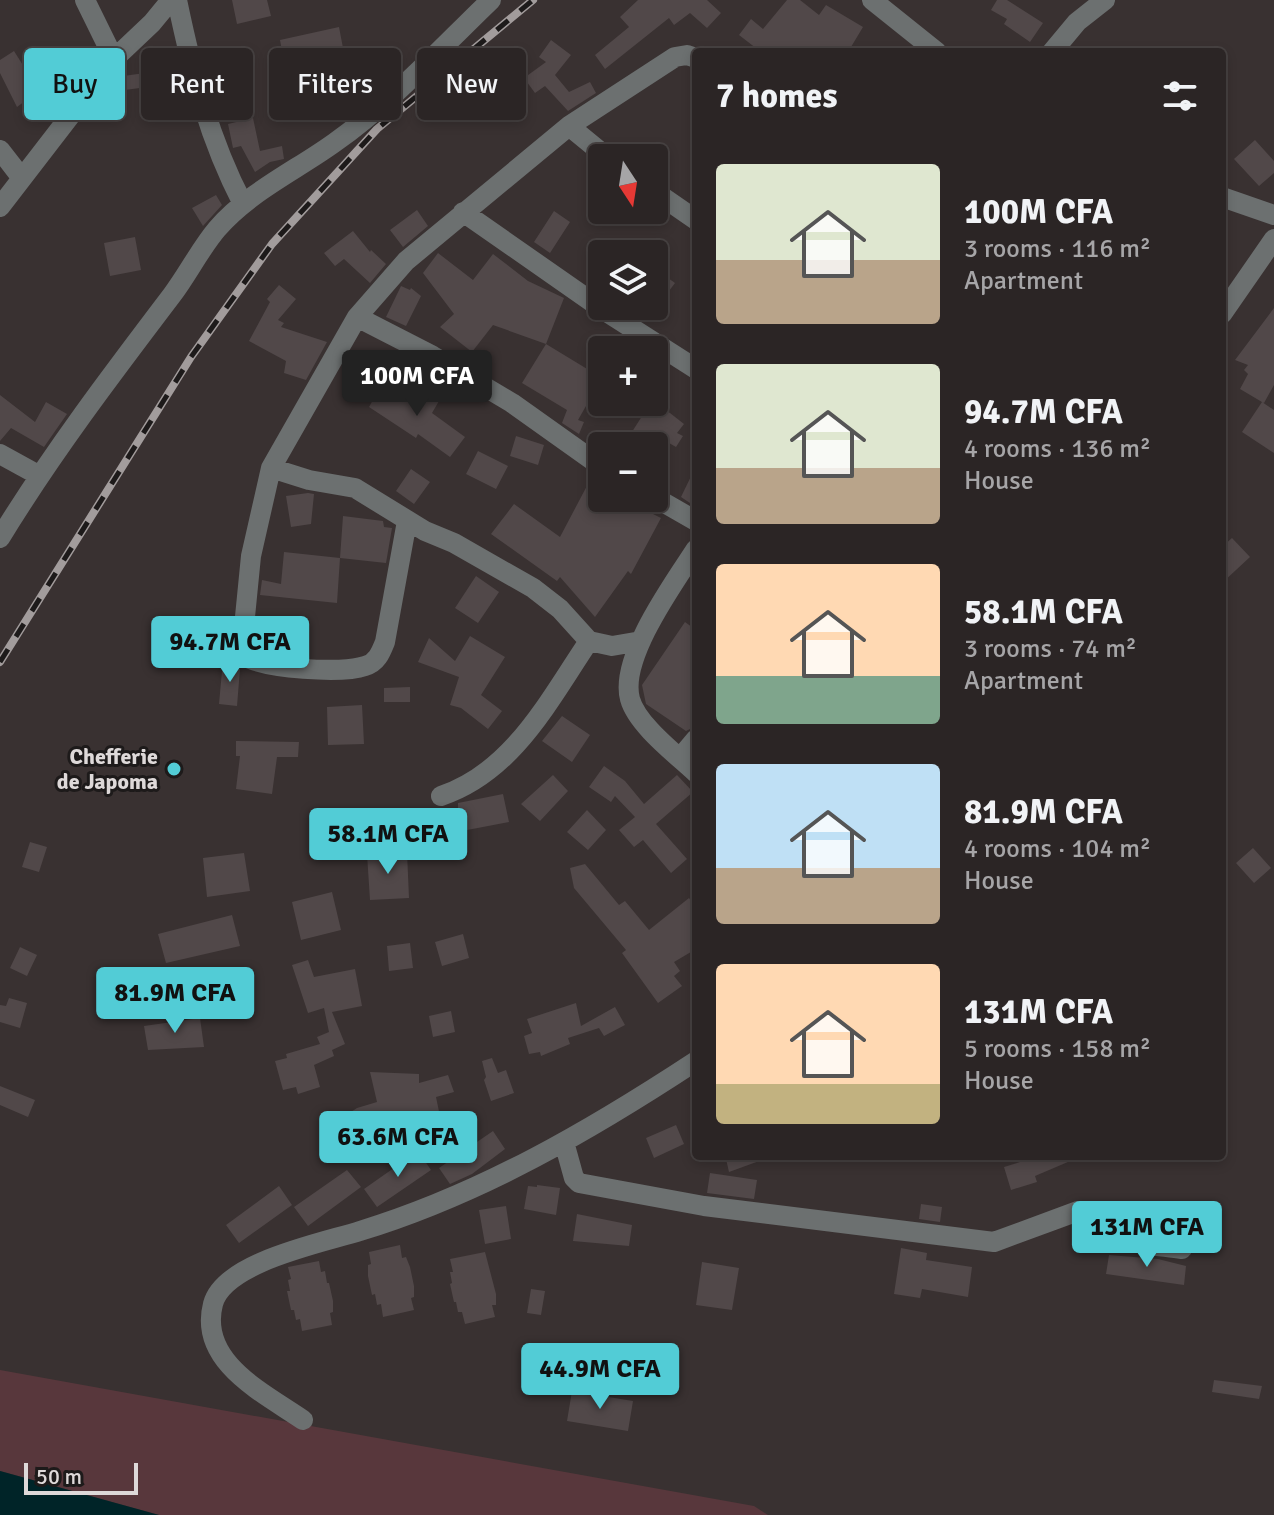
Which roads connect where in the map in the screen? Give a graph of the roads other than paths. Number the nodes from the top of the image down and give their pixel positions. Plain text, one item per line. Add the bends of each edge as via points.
1 (85, 0) edge
2 (174, 0) edge
3 (491, 0) edge
4 (872, 0) edge
5 (1105, 0) edge
6 (109, 48) edge
7 (932, 48) edge
8 (1055, 48) edge
9 (125, 49) edge
10 (692, 58) edge
11 (66, 120) edge
12 (569, 126) junction
13 (591, 144) edge
14 (0, 150) edge
15 (21, 177) junction
16 (1226, 198) edge
17 (668, 201) edge
18 (243, 204) junction
19 (0, 207) edge
20 (463, 212) junction
21 (1274, 215) edge
22 (692, 217) edge
23 (1274, 239) edge
24 (1226, 308) edge
25 (357, 317) junction
26 (692, 366) edge
27 (0, 454) edge
28 (588, 457) edge
29 (271, 468) junction
30 (40, 476) junction
31 (668, 505) edge
32 (692, 519) edge
33 (407, 521) junction
34 (0, 538) edge
35 (692, 556) edge
36 (589, 641) junction
37 (641, 641) junction
38 (692, 744) edge
39 (680, 758) junction
40 (692, 769) edge
41 (441, 796) dead end
42 (692, 1063) edge
43 (564, 1142) junction
44 (1182, 1249) dead end
45 (303, 1420) dead end

1 - 6 street
2 - 9 street
2 - 18 street via 212,137
3 - 18 street via 419,73 345,134
4 - 7 street
5 - 8 street
10 - 12 street via 675,57
11 - 15 street
12 - 13 street
12 - 20 street
14 - 15 street
15 - 19 street
16 - 21 street
17 - 22 street
18 - 30 street via 216,230
20 - 25 street via 406,261
20 - 26 street
23 - 24 street
25 - 28 street via 512,403
25 - 29 street
27 - 30 street
29 - 33 street via 355,488
29 - 33 street via 251,556 242,647 253,662 337,668 366,666 379,657
30 - 34 street
31 - 32 street
33 - 36 street via 533,588
35 - 37 street
36 - 37 street via 612,646
36 - 41 street via 518,745 484,776
37 - 39 street via 629,681 630,701
38 - 39 street
39 - 40 street
42 - 43 street
43 - 44 street via 579,1183 618,1192 986,1242 1078,1211 1099,1220 1119,1238
43 - 45 street via 413,1215 250,1267 223,1284 213,1304 216,1350 237,1374

